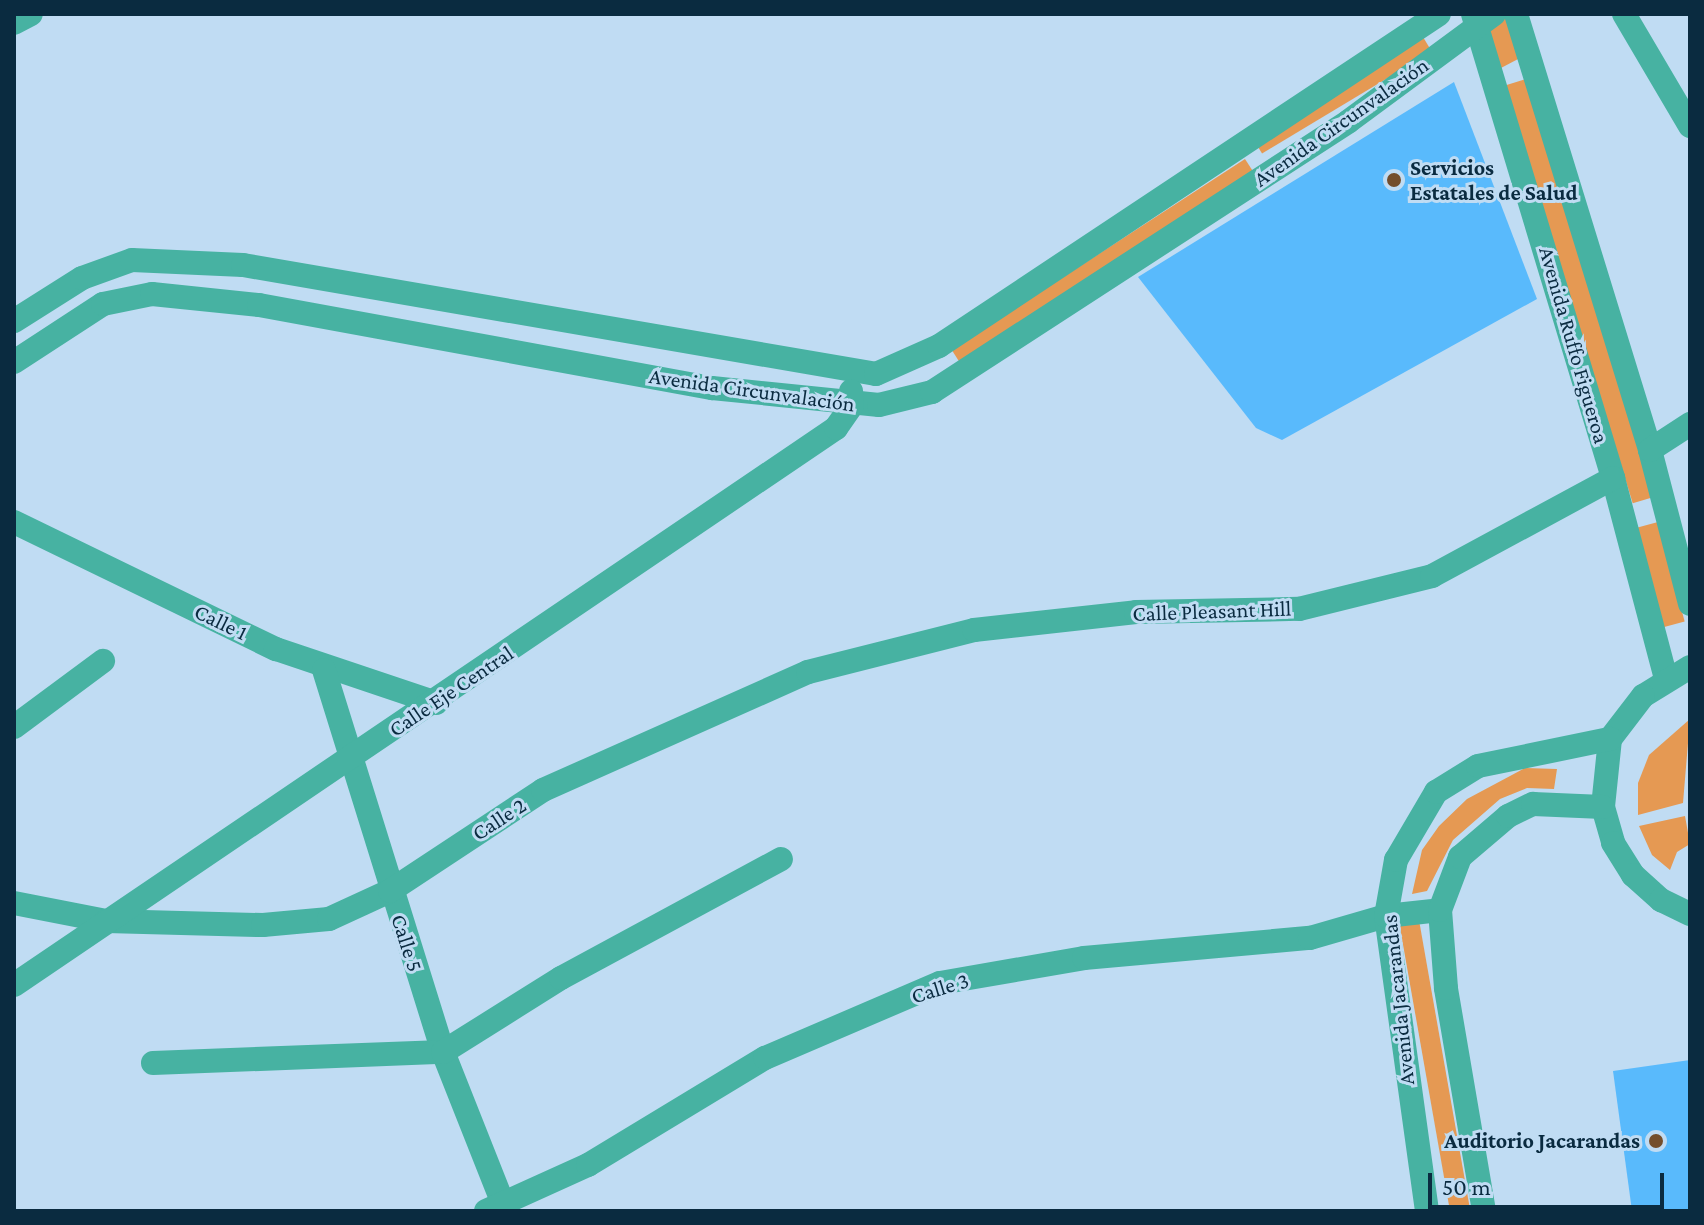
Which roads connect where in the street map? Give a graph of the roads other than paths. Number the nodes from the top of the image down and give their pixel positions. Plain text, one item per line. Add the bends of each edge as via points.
1 (31, 14) edge
2 (1439, 14) edge
3 (1516, 14) edge
4 (1624, 14) edge
5 (1481, 18) edge
6 (14, 23) edge
7 (1690, 126) edge
8 (1249, 143) junction
9 (1267, 175) junction
10 (14, 321) edge
11 (14, 362) edge
12 (851, 372) junction
13 (876, 374) junction
14 (852, 405) junction
15 (879, 405) junction
16 (1690, 424) edge
17 (1650, 450) junction
18 (1613, 478) junction
19 (14, 522) edge
20 (1690, 604) edge
21 (974, 630) joint
22 (103, 661) dead end
23 (1690, 667) edge
24 (324, 670) junction
25 (1666, 678) junction
26 (436, 703) junction
27 (14, 727) edge
28 (1610, 739) junction
29 (350, 758) junction
30 (1603, 807) junction
31 (781, 859) dead end
32 (390, 891) junction
33 (14, 903) edge
34 (1440, 910) junction
35 (1690, 914) edge
36 (1386, 916) junction
37 (106, 921) junction
38 (14, 985) edge
39 (443, 1052) junction
40 (153, 1063) dead end
41 (498, 1209) edge
42 (1427, 1211) edge
43 (1484, 1211) edge

1 - 6 street
2 - 8 street, Avenida Circunvalación
3 - 17 street, Avenida Ruffo Figueroa
4 - 7 street
5 - 9 street, Avenida Circunvalación
5 - 18 street, Avenida Ruffo Figueroa
8 - 9 street
8 - 13 street, Avenida Circunvalación via 939,346
9 - 15 street, Avenida Circunvalación via 932,392
10 - 12 street, Avenida Circunvalación via 82,278 132,260 243,265
11 - 14 street, Avenida Circunvalación via 103,304 152,294 259,305 712,388
12 - 13 street, Avenida Circunvalación
12 - 14 street
13 - 15 street
14 - 15 street, Avenida Circunvalación
14 - 26 street, Calle Eje Central via 836,428
16 - 17 street
17 - 20 street, Avenida Ruffo Figueroa
18 - 21 street, Calle Pleasant Hill via 1432,576 1299,609 1136,612
18 - 25 street, Avenida Ruffo Figueroa
19 - 24 street, Calle 1
21 - 32 street, Calle 2 via 808,672 752,696 543,790
22 - 27 street
23 - 25 street
24 - 26 street, Calle 1
24 - 29 street, Calle 5
25 - 28 street
26 - 29 street, Calle Eje Central
28 - 30 street
28 - 36 street, Avenida Jacarandas via 1522,752 1478,766 1436,792 1396,860
29 - 32 street, Calle 5
29 - 37 street, Calle Eje Central
30 - 34 street via 1533,804 1508,816 1460,857
30 - 35 street via 1613,843 1633,875 1661,900
31 - 39 street via 561,978
32 - 37 street, Calle 2 via 329,919 263,925
32 - 39 street, Calle 5
33 - 37 street, Calle 2
34 - 36 street, Calle 3
34 - 43 street via 1446,988
36 - 41 street, Calle 3 via 1310,938 1084,958 940,983 765,1058 588,1165
36 - 42 street, Avenida Jacarandas
37 - 38 street, Calle Eje Central
39 - 40 street
39 - 41 street, Calle 5

